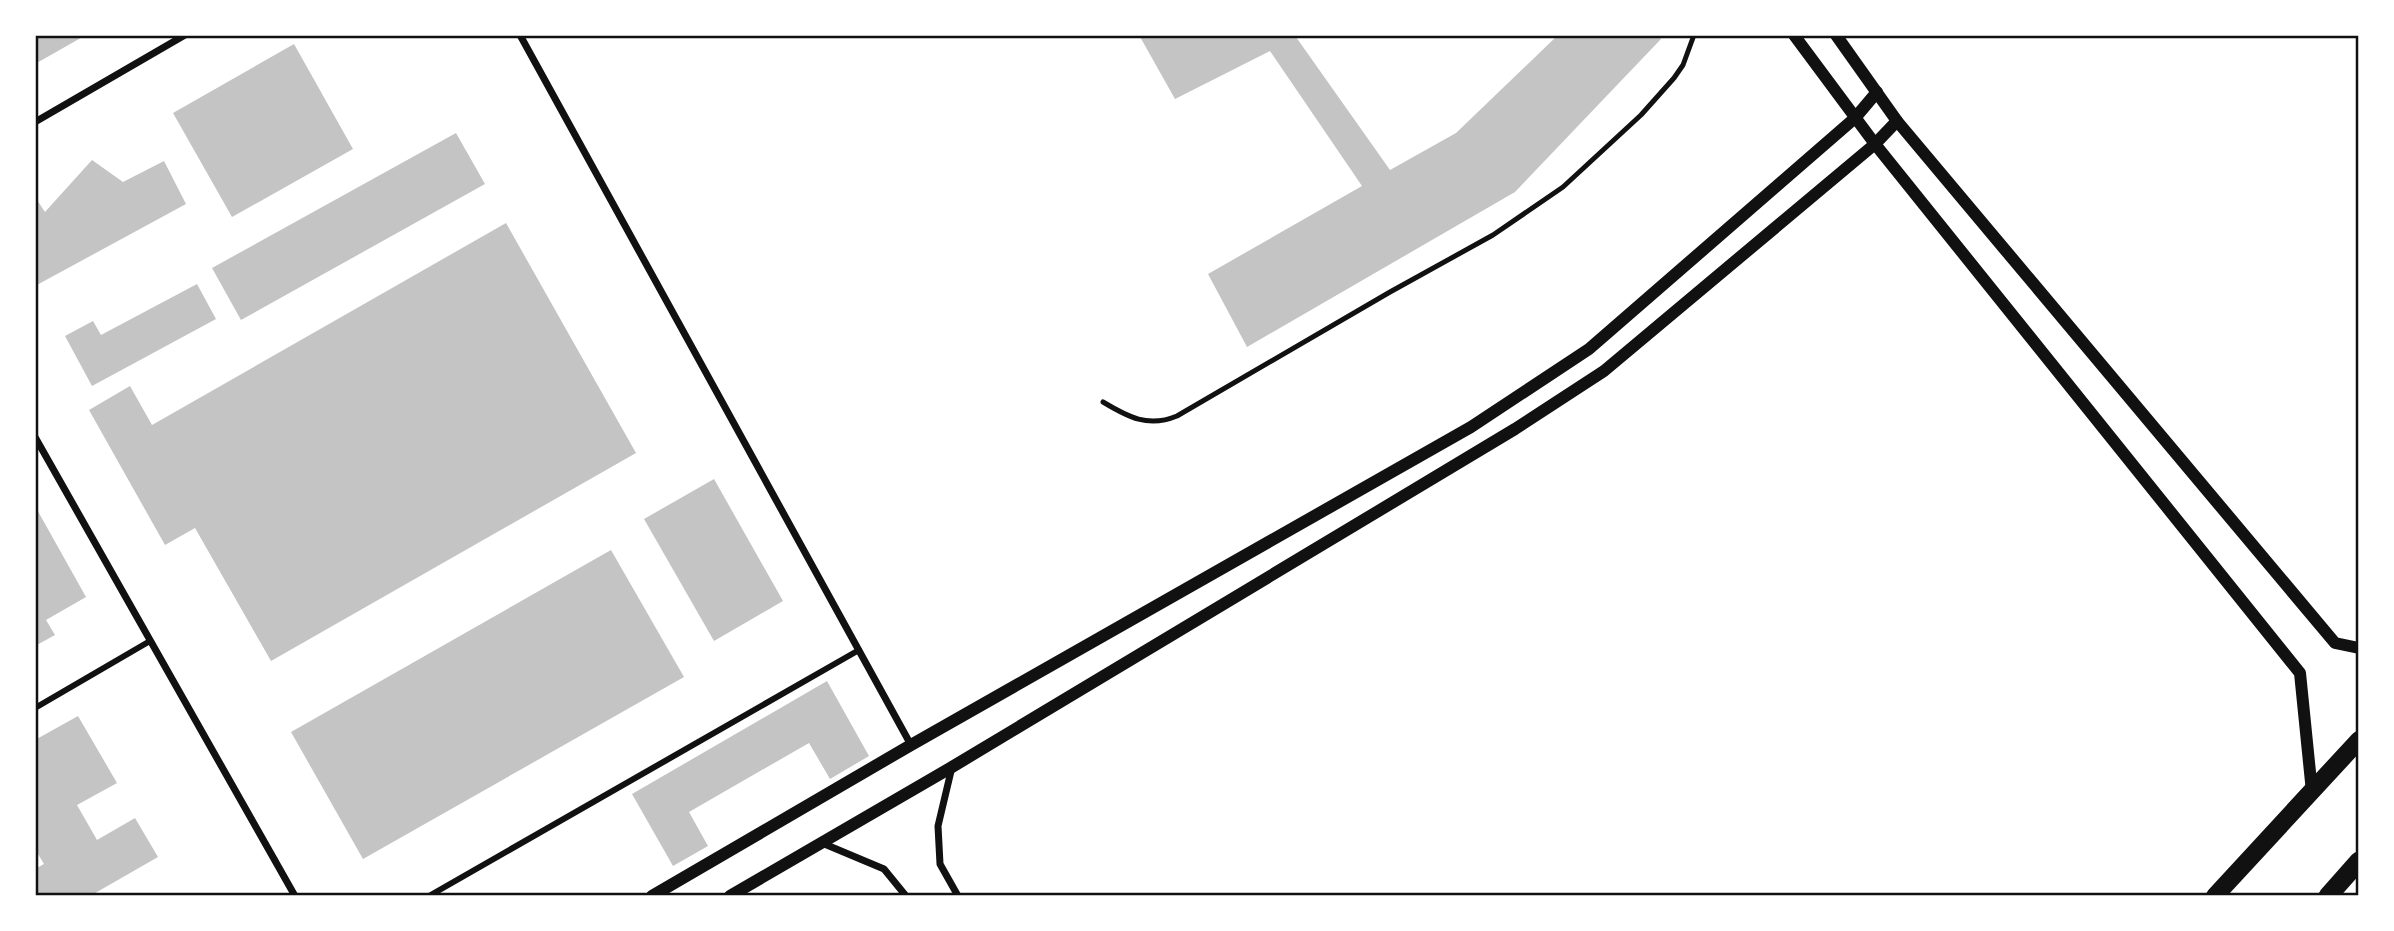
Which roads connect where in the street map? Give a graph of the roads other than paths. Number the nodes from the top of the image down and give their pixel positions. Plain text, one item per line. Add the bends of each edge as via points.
1 (185, 35) edge
2 (520, 35) edge
3 (1694, 35) edge
4 (1794, 35) edge
5 (1836, 35) edge
6 (1877, 92) junction
7 (1855, 118) junction
8 (1897, 121) junction
9 (35, 122) edge
10 (1875, 144) junction
11 (1103, 402) dead end
12 (35, 437) edge
13 (150, 641) junction
14 (2359, 648) edge
15 (859, 650) junction
16 (35, 708) edge
17 (2359, 740) edge
18 (911, 745) junction
19 (952, 767) junction
20 (2312, 792) junction
21 (821, 843) junction
22 (2359, 861) edge
23 (295, 896) edge
24 (429, 896) edge
25 (652, 896) edge
26 (730, 896) edge
27 (906, 896) edge
28 (958, 896) edge
29 (2215, 896) edge
30 (2328, 896) edge

1 - 9 street
2 - 15 street
3 - 11 lane via 1683,65 1641,116 1563,187 1493,235 1166,421 1137,420
4 - 7 street
5 - 6 street
6 - 7 street
6 - 8 street
7 - 10 street
7 - 18 street via 1589,349 1471,428
8 - 10 street
8 - 14 street via 2335,643
10 - 19 street via 1604,371
10 - 20 street via 2300,673
12 - 13 street
13 - 16 street
13 - 23 street
15 - 18 street
15 - 24 street
17 - 20 main road
18 - 25 street
19 - 21 street
19 - 28 street via 938,826 940,864
20 - 29 main road
21 - 26 street
21 - 27 street via 884,869
22 - 30 highway

